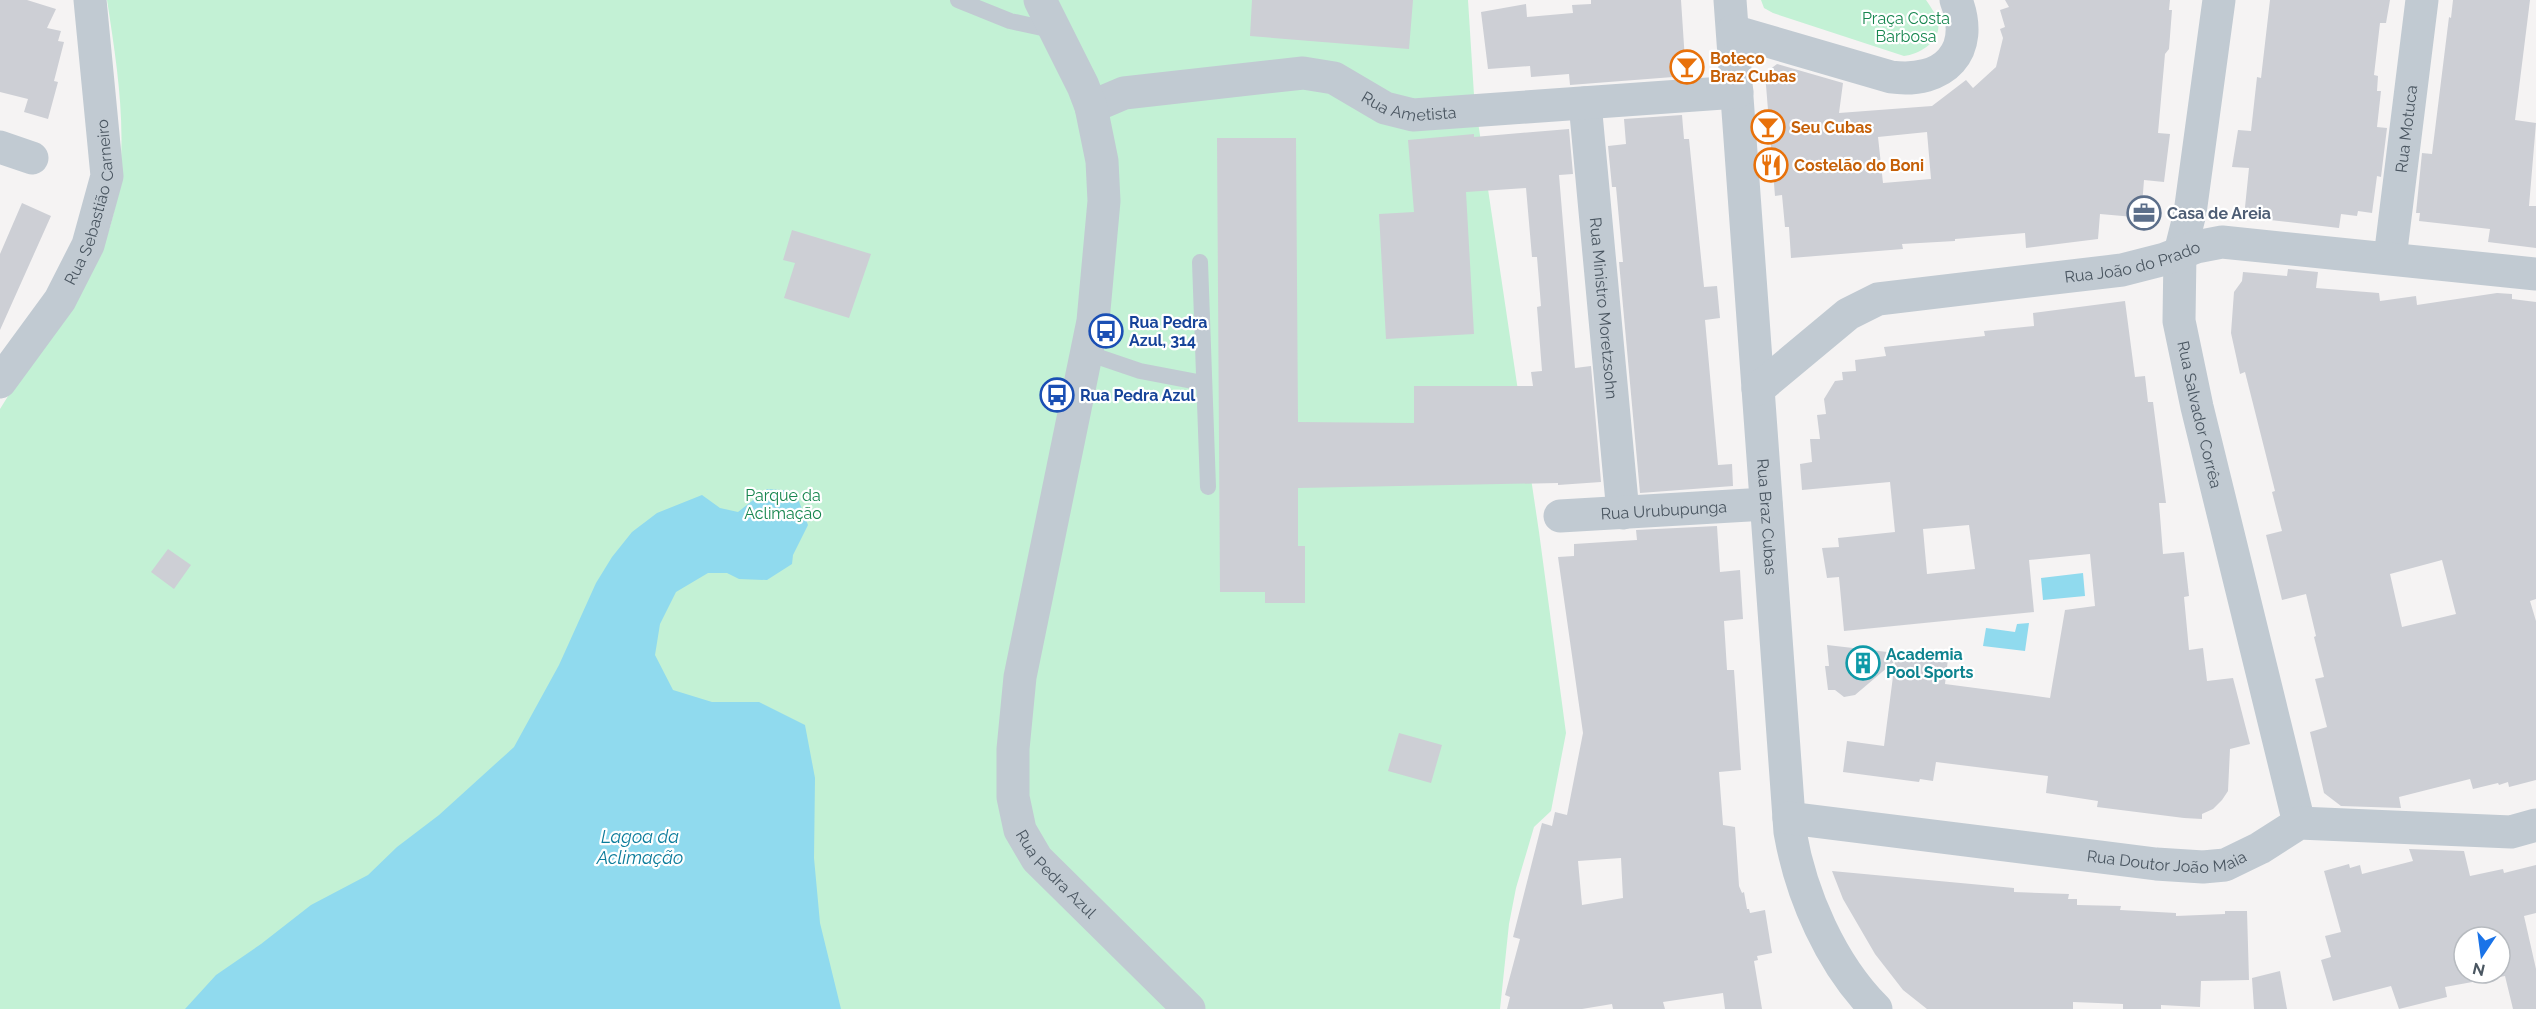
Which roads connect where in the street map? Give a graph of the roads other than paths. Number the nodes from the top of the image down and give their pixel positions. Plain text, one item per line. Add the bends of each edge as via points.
1 (90, 0) edge
2 (958, 0) edge
3 (1040, 0) edge
4 (1956, 0) edge
5 (2219, 0) edge
6 (2422, 0) edge
7 (1732, 15) edge
8 (1056, 31) junction
9 (1737, 92) junction
10 (1585, 103) junction
11 (1091, 107) junction
12 (0, 147) edge
13 (33, 158) dead end
14 (2180, 253) junction
15 (2390, 258) junction
16 (1200, 262) dead end
17 (2536, 274) edge
18 (1087, 353) junction
19 (0, 382) edge
20 (1203, 383) junction
21 (1758, 388) junction
22 (1208, 487) dead end
23 (1766, 504) junction
24 (1623, 513) junction
25 (1560, 516) dead end
26 (1789, 818) junction
27 (2299, 823) junction
28 (2536, 825) edge
29 (1189, 1009) edge
30 (1876, 1009) edge

1 - 19 street, Rua Sebastião Carneiro via 107,176 88,245 60,300
2 - 8 lane via 1010,21
3 - 8 street, Rua Pedra Azul
4 - 7 street via 1964,27 1960,47 1947,66 1929,75 1906,79 1891,77
5 - 14 street, Rua Salvador Corrêa via 2190,213
6 - 15 street, Rua Motuca
7 - 9 street, Rua Braz Cubas
8 - 11 street, Rua Pedra Azul
9 - 10 street, Rua Ametista
9 - 21 street, Rua Braz Cubas
10 - 11 street, Rua Ametista via 1406,115 1385,108 1334,78 1303,73 1124,93
10 - 24 street, Rua Ministro Moretzsohn
11 - 18 street, Rua Pedra Azul via 1102,161 1104,201
12 - 13 street
14 - 15 street, Rua João do Prado via 2222,242
14 - 21 street, Rua João do Prado via 2122,270 1878,299 1848,314
14 - 27 street, Rua Salvador Corrêa via 2182,345
15 - 17 street, Rua João do Prado
16 - 20 lane
18 - 20 lane via 1140,371
18 - 29 street, Rua Pedra Azul via 1020,677 1012,797 1020,830 1037,859
20 - 22 lane
21 - 23 street, Rua Braz Cubas
23 - 24 street, Rua Urubupunga
23 - 26 street, Rua Braz Cubas
24 - 25 street, Rua Urubupunga
26 - 27 street, Rua Doutor João Maia via 2203,867 2225,865
26 - 30 street, Rua Braz Cubas via 1802,884 1818,920 1841,963
27 - 28 street via 2511,832

